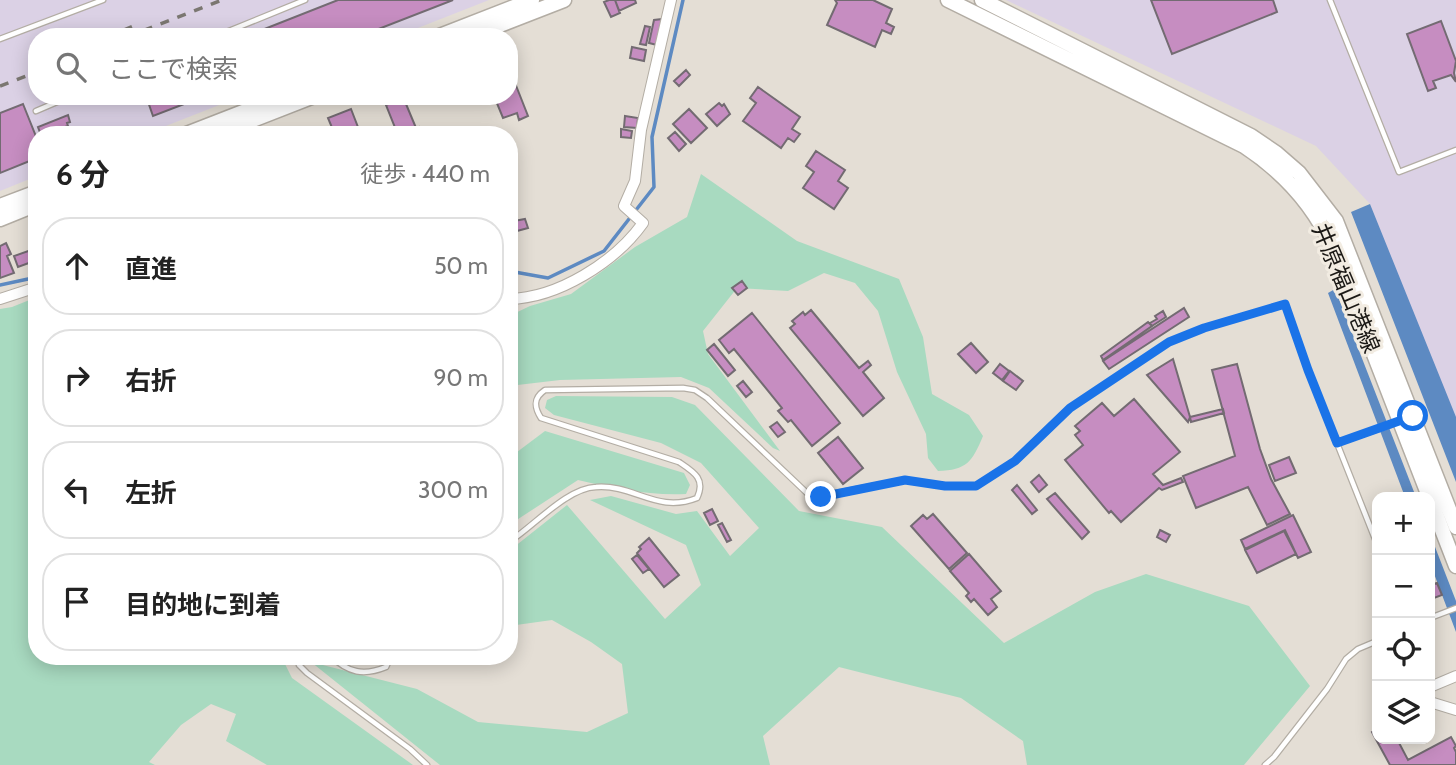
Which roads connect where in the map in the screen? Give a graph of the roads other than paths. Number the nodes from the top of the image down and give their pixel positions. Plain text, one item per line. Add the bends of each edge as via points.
1 (103, 0) edge
2 (305, 0) edge
3 (532, 0) edge
4 (564, 0) edge
5 (671, 0) edge
6 (948, 0) edge
7 (1330, 0) edge
8 (992, 7) edge
9 (28, 28) edge
10 (29, 28) edge
11 (236, 28) edge
12 (460, 28) edge
13 (492, 28) edge
14 (0, 39) edge
15 (50, 105) edge
16 (261, 105) edge
17 (291, 105) edge
18 (36, 111) dead end
19 (207, 126) edge
20 (237, 126) edge
21 (1456, 150) edge
22 (28, 195) edge
23 (0, 206) edge
24 (28, 208) edge
25 (0, 219) edge
26 (28, 290) edge
27 (518, 297) edge
28 (0, 299) edge
29 (1407, 419) junction
30 (1337, 443) junction
31 (1456, 527) edge
32 (1372, 531) edge
33 (518, 534) edge
34 (1456, 566) edge
35 (1456, 608) edge
36 (1435, 616) edge
37 (1372, 643) edge
38 (299, 665) edge
39 (340, 665) edge
40 (387, 665) edge
41 (1456, 676) edge
42 (1435, 685) edge
43 (1435, 704) edge
44 (1456, 710) edge
45 (427, 765) edge
46 (1265, 765) edge

1 - 10 lane
2 - 11 lane
3 - 12 main road
4 - 13 main road
5 - 27 street via 641,130 635,181 624,206 643,223 601,266 556,288
6 - 8 main road, 井原福山港線
7 - 21 lane via 1399,172
8 - 29 main road, 井原福山港線 via 1251,135 1299,173 1336,221
9 - 14 lane
15 - 18 lane
16 - 19 main road
17 - 20 main road
22 - 23 main road
24 - 25 main road
26 - 28 street
29 - 30 lane
29 - 31 main road, 井原福山港線
29 - 34 main road, 井原福山港線
30 - 32 lane
30 - 33 lane via 1285,304 1169,342 1070,408 1015,461 976,486 905,480 815,497 695,390 545,390 535,401 541,418 679,462 696,474 702,489 697,498 674,504 595,486 572,495
35 - 36 lane
37 - 46 lane via 1346,659 1327,690
38 - 45 lane
39 - 40 lane via 356,672 373,672
41 - 42 street
43 - 44 street

